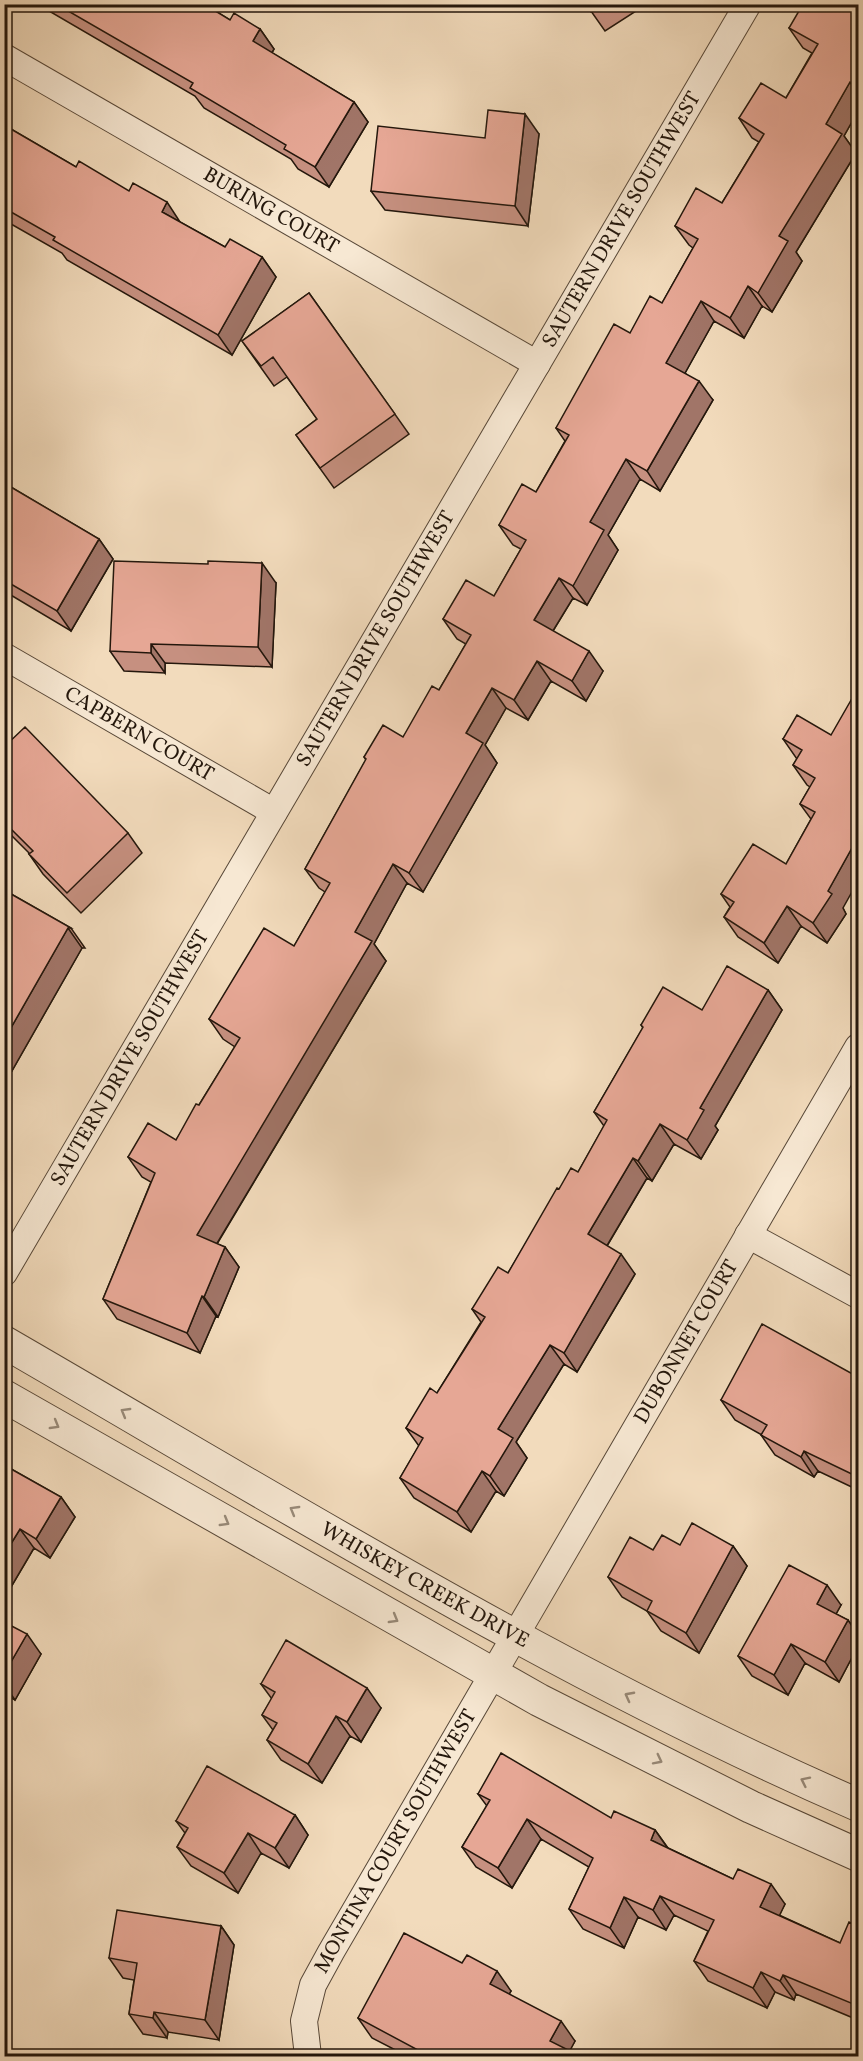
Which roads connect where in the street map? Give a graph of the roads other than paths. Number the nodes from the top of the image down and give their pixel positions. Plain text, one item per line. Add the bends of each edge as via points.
1 (748, 4) edge
2 (4, 57) edge
3 (537, 364) junction
4 (4, 656) edge
5 (274, 812) junction
6 (858, 1047) edge
7 (748, 1235) junction
8 (4, 1273) edge
9 (858, 1295) edge
10 (4, 1342) edge
11 (4, 1396) edge
12 (516, 1636) junction
13 (491, 1675) junction
14 (858, 1805) edge
15 (858, 1855) edge
16 (308, 2056) edge

1 - 3 street, SAUTERN DRIVE SOUTHWEST
2 - 3 street, BURING COURT
3 - 5 street, SAUTERN DRIVE SOUTHWEST
4 - 5 street, CAPBERN COURT
5 - 8 street, SAUTERN DRIVE SOUTHWEST
6 - 7 street, DUBONNET COURT
7 - 9 street
7 - 12 street, DUBONNET COURT
12 -> 10 street, WHISKEY CREEK DRIVE
11 -> 13 street
12 - 13 street, MONTINA COURT SOUTHWEST
14 -> 12 street, WHISKEY CREEK DRIVE via 645,1705
13 -> 15 street via 751,1807
13 - 16 street, MONTINA COURT SOUTHWEST via 313,1985 304,2021

